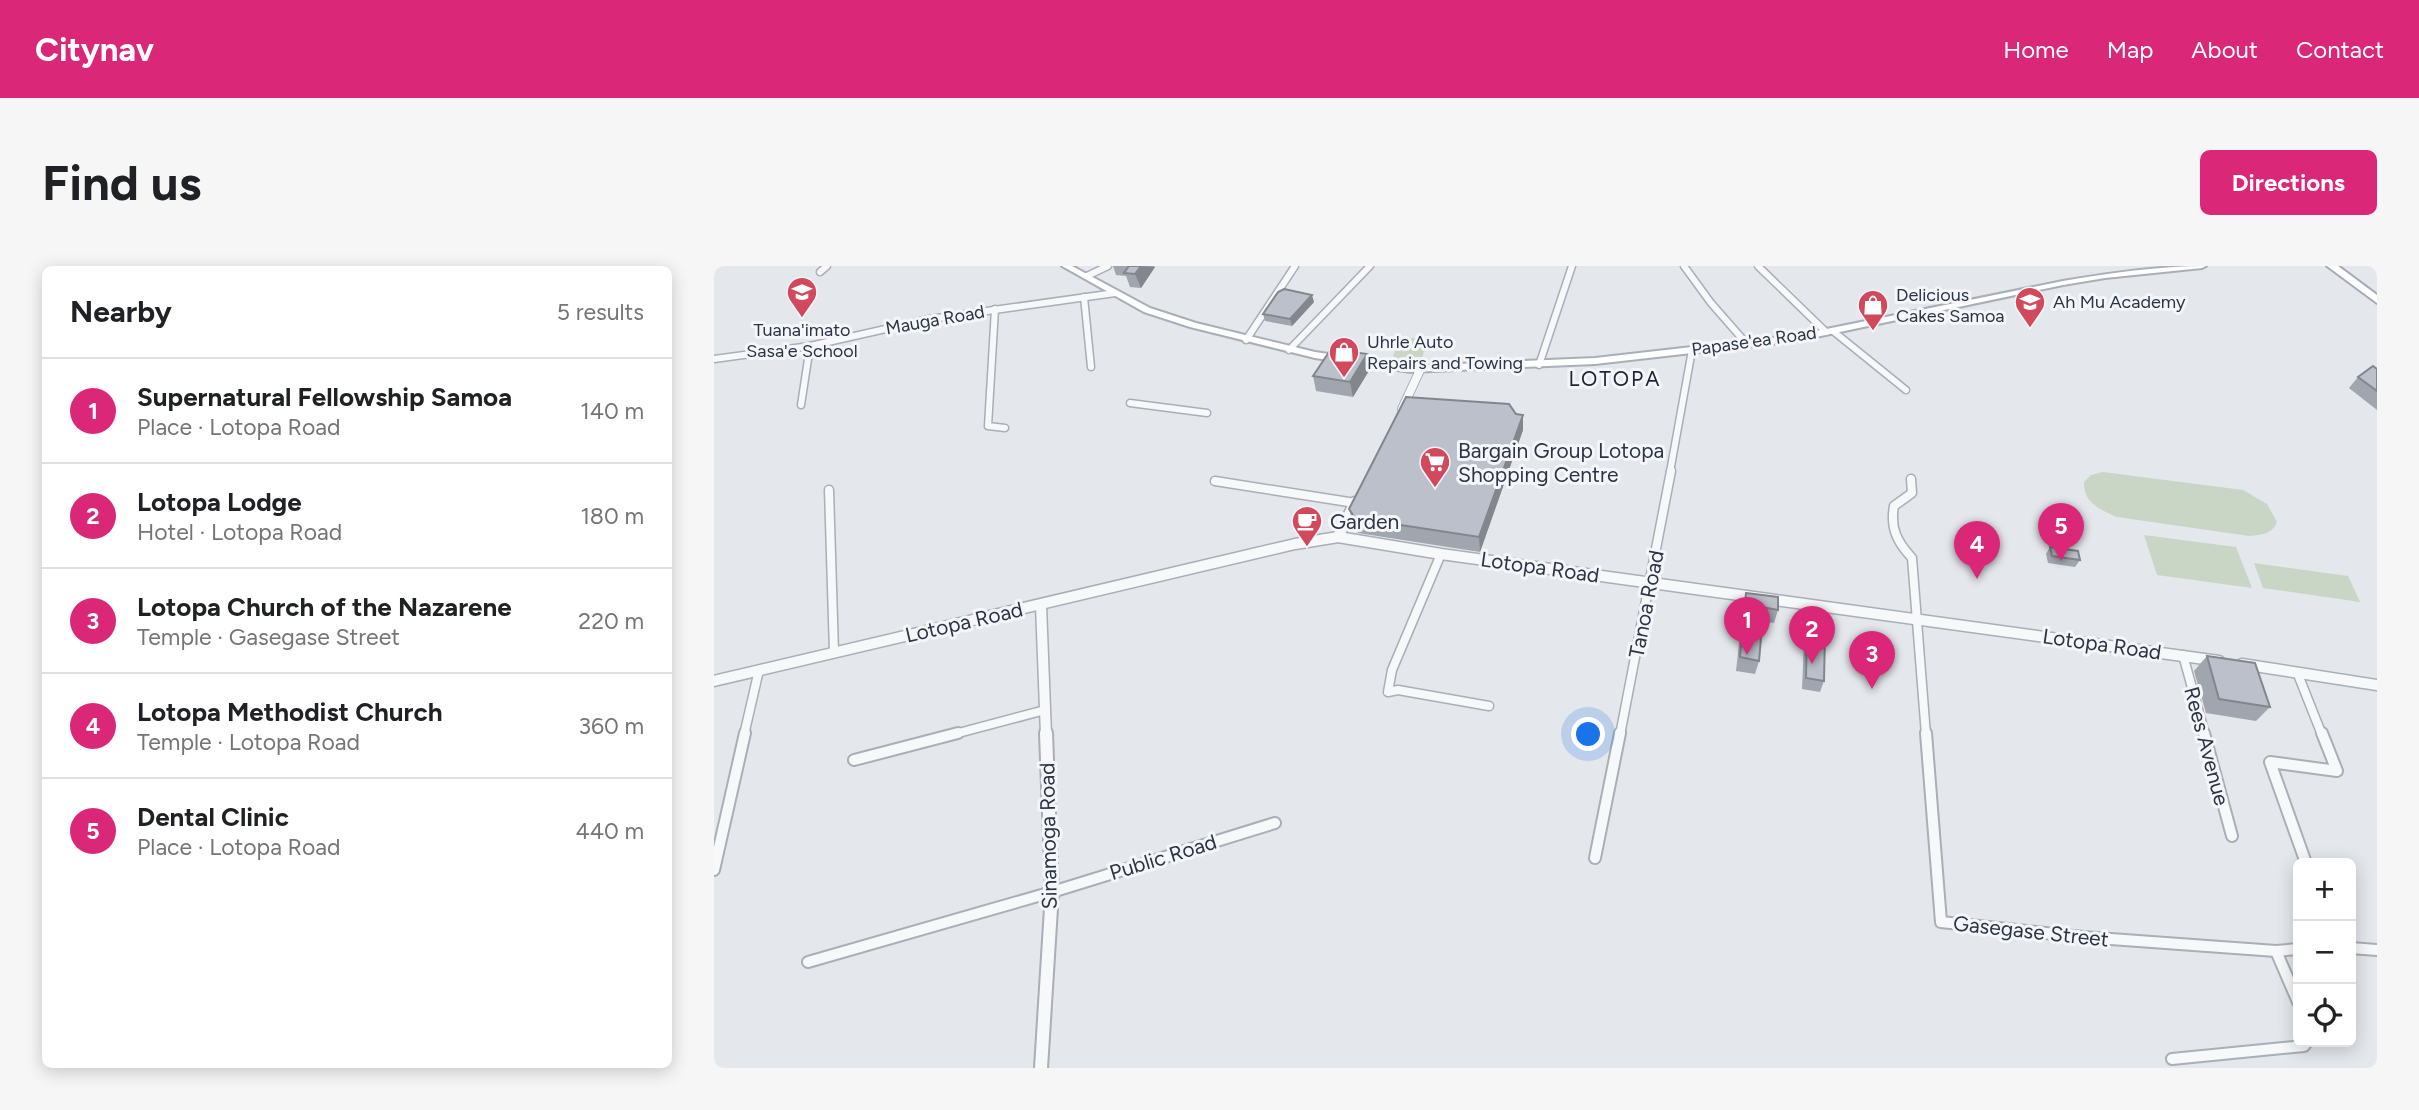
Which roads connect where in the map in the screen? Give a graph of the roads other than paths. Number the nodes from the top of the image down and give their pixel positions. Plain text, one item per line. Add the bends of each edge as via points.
1 (827, 266) edge
2 (1066, 266) edge
3 (1108, 266) edge
4 (1295, 266) edge
5 (1370, 266) edge
6 (1572, 266) edge
7 (1684, 266) edge
8 (1758, 266) edge
9 (2202, 266) edge
10 (2332, 266) edge
11 (820, 272) dead end
12 (1087, 276) junction
13 (1115, 293) junction
14 (1084, 297) junction
15 (2377, 300) edge
16 (995, 309) junction
17 (1829, 331) junction
18 (1246, 340) junction
19 (1746, 343) junction
20 (810, 346) junction
21 (1289, 350) junction
22 (1692, 350) junction
23 (714, 359) edge
24 (1539, 365) junction
25 (1091, 367) dead end
26 (1422, 368) junction
27 (1906, 390) dead end
28 (1130, 403) dead end
29 (801, 405) dead end
30 (1208, 413) dead end
31 (1399, 414) edge
32 (1005, 428) dead end
33 (1912, 479) dead end
34 (1215, 481) dead end
35 (829, 490) dead end
36 (1360, 492) edge
37 (1355, 503) junction
38 (1338, 537) junction
39 (1440, 554) junction
40 (1651, 581) junction
41 (1041, 605) junction
42 (1919, 620) junction
43 (834, 652) junction
44 (2183, 655) junction
45 (759, 670) junction
46 (2297, 672) junction
47 (714, 681) edge
48 (2377, 685) edge
49 (1489, 706) dead end
50 (1045, 710) junction
51 (854, 760) dead end
52 (1275, 823) dead end
53 (2232, 836) dead end
54 (1595, 858) dead end
55 (2304, 858) edge
56 (714, 870) edge
57 (1052, 892) junction
58 (2356, 948) edge
59 (2293, 949) edge
60 (2377, 950) edge
61 (2276, 951) junction
62 (808, 962) dead end
63 (2293, 990) edge
64 (2294, 1047) edge
65 (2172, 1059) dead end
66 (1041, 1068) edge

1 - 11 street
2 - 12 main road, Papase'ea Road
3 - 12 street
4 - 18 street
5 - 21 street
6 - 24 street
7 - 19 street
8 - 17 street
9 - 17 main road, Papase'ea Road via 2105,275
10 - 15 main road
12 - 13 main road, Papase'ea Road
13 - 14 street, Mauga Road
13 - 18 main road, Papase'ea Road via 1171,319
14 - 16 street, Mauga Road
14 - 25 street
16 - 20 street, Mauga Road
16 - 32 street via 988,426
17 - 19 main road, Papase'ea Road
17 - 27 street
18 - 21 main road, Papase'ea Road
19 - 22 main road, Papase'ea Road
20 - 23 street, Mauga Road
20 - 29 street
21 - 26 main road, Papase'ea Road
22 - 24 main road, Papase'ea Road
22 - 40 street, Tanoa Road
24 - 26 main road, Papase'ea Road
26 - 31 street
28 - 30 street
33 - 42 street via 1912,493 1894,506 1890,522 1896,542 1912,558
34 - 37 street
35 - 43 street
36 - 37 street
37 - 38 street
38 - 39 street, Lotopa Road
38 - 41 street, Lotopa Road
39 - 40 street, Lotopa Road
39 - 49 street via 1392,670 1388,692
40 - 42 street, Lotopa Road
40 - 54 street, Tanoa Road
41 - 43 street, Lotopa Road
41 - 50 street, Sinamoga Road
42 - 44 street, Lotopa Road
42 - 61 street, Gasegase Street via 1941,922
43 - 45 street, Lotopa Road
44 - 46 street, Lotopa Road
44 - 53 street, Rees Avenue
45 - 47 street, Lotopa Road
45 - 56 street
46 - 48 street, Lotopa Road
46 - 55 street via 2337,771 2270,762
50 - 51 street
50 - 57 street, Sinamoga Road
52 - 57 street, Public Road
57 - 62 street, Public Road
57 - 66 street, Sinamoga Road
58 - 60 street
59 - 61 street, Gasegase Street
61 - 63 street
64 - 65 street

